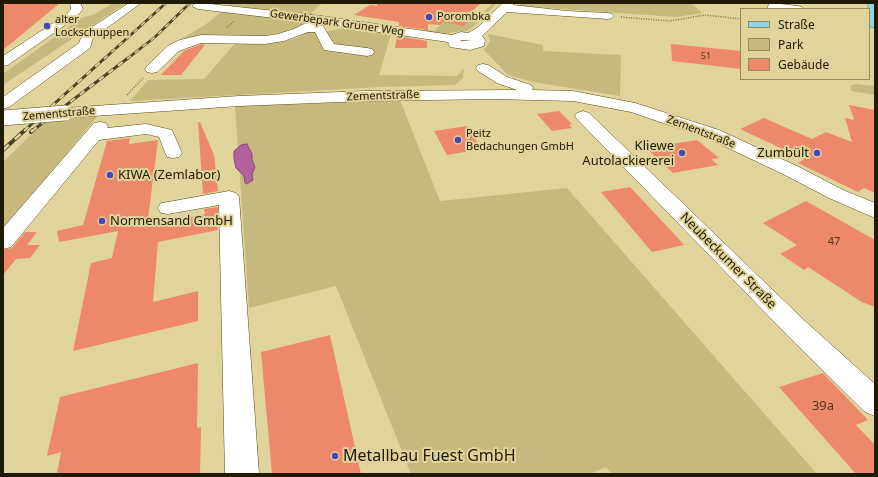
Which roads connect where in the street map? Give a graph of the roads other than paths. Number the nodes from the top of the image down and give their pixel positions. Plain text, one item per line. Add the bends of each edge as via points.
1 (75, 3) edge
2 (136, 3) edge
3 (873, 3) edge
4 (199, 5) edge
5 (507, 6) edge
6 (608, 16) road end
7 (872, 20) edge
8 (316, 26) junction
9 (471, 41) junction
10 (367, 52) dead end
11 (3, 62) edge
12 (152, 69) road end
13 (488, 72) junction
14 (473, 94) junction
15 (493, 94) junction
16 (573, 96) junction
17 (3, 104) edge
18 (583, 116) dead end
19 (3, 118) edge
20 (173, 153) dead end
21 (753, 153) junction
22 (168, 208) dead end
23 (875, 212) edge
24 (875, 220) edge
25 (3, 242) edge
26 (875, 403) edge
27 (242, 474) edge

1 - 11 street via 77,9 71,16
2 - 17 street via 87,36 85,45
3 - 7 main road
4 - 8 street, Gewerbepark Grüner Weg
5 - 6 street, Gewerbepark Grüner Weg via 567,14
5 - 9 street, Gewerbepark Grüner Weg
8 - 9 street, Gewerbepark Grüner Weg via 344,23 453,39 461,36
8 - 10 street via 329,48
8 - 12 street via 273,39 192,41 174,48
9 - 13 street
13 - 14 street
13 - 15 street
13 - 16 street via 526,88
14 - 15 street, Zementstraße
14 - 19 street, Zementstraße, bridge via 239,101
15 - 16 street, Zementstraße
16 - 21 street, Zementstraße via 665,117 713,134
18 - 26 street, Neubeckumer Straße
20 - 25 street via 166,134 146,129 97,131
21 - 23 street, Zementstraße
21 - 24 street, Zementstraße
22 - 27 street via 229,197

